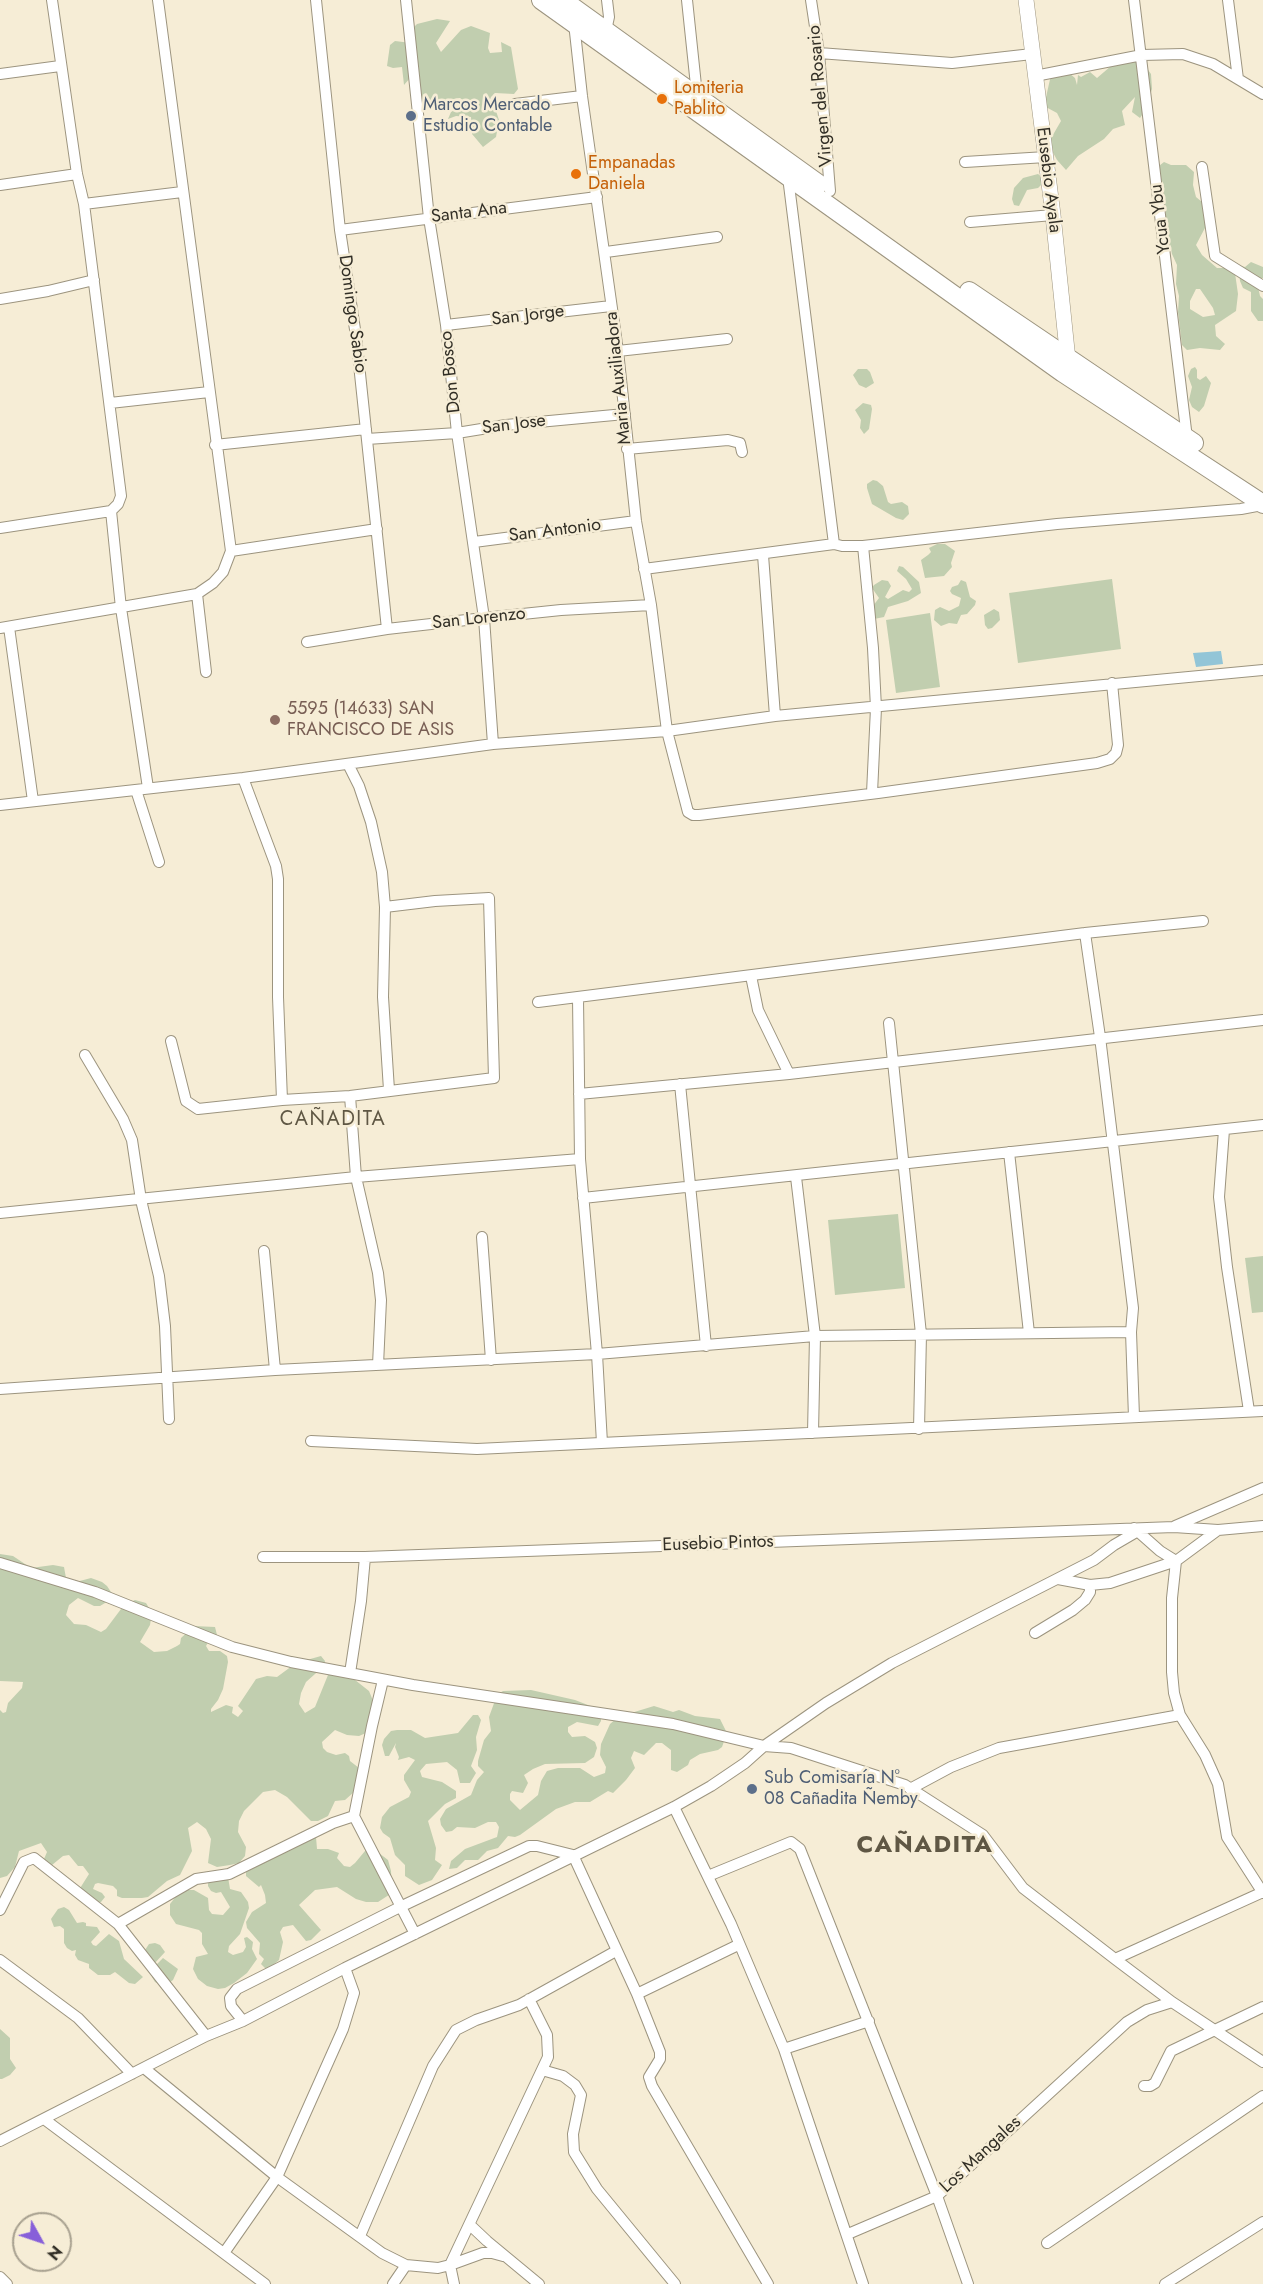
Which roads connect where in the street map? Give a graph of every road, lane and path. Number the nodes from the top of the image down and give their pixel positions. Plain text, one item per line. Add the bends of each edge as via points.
1 (52, 0) edge
2 (158, 0) edge
3 (316, 0) edge
4 (406, 0) edge
5 (541, 0) edge
6 (563, 0) edge
7 (607, 0) edge
8 (687, 0) edge
9 (811, 0) edge
10 (1026, 0) edge
11 (1134, 0) edge
12 (1228, 0) edge
13 (576, 18) junction
14 (604, 37) junction
15 (819, 53) junction
16 (1032, 54) junction
17 (1142, 55) junction
18 (60, 66) junction
19 (0, 74) edge
20 (1035, 76) junction
21 (1238, 79) junction
22 (1263, 94) edge
23 (582, 96) junction
24 (697, 96) junction
25 (515, 104) dead end
26 (1046, 157) junction
27 (965, 162) dead end
28 (1202, 167) dead end
29 (77, 174) junction
30 (788, 177) junction
31 (0, 185) edge
32 (830, 191) junction
33 (182, 192) junction
34 (597, 197) junction
35 (84, 204) junction
36 (1053, 215) junction
37 (429, 218) junction
38 (970, 222) dead end
39 (340, 230) junction
40 (717, 237) dead end
41 (606, 252) junction
42 (94, 280) junction
43 (1263, 286) edge
44 (0, 299) edge
45 (611, 306) junction
46 (446, 325) junction
47 (728, 339) dead end
48 (618, 351) junction
49 (1066, 366) junction
50 (209, 392) junction
51 (110, 403) junction
52 (625, 414) junction
53 (457, 433) junction
54 (366, 434) junction
55 (1187, 438) junction
56 (216, 445) junction
57 (627, 449) junction
58 (742, 452) dead end
59 (1263, 489) edge
60 (1263, 504) edge
61 (111, 511) junction
62 (636, 520) junction
63 (0, 528) edge
64 (377, 529) junction
65 (474, 542) junction
66 (834, 544) junction
67 (863, 546) junction
68 (231, 551) junction
69 (763, 555) junction
70 (644, 569) junction
71 (197, 594) junction
72 (651, 605) junction
73 (121, 608) junction
74 (484, 618) junction
75 (4, 627) edge
76 (387, 629) junction
77 (307, 642) dead end
78 (1263, 669) edge
79 (206, 672) dead end
80 (1112, 683) junction
81 (876, 708) junction
82 (775, 716) junction
83 (667, 731) junction
84 (493, 744) junction
85 (348, 764) junction
86 (243, 778) junction
87 (148, 788) junction
88 (136, 790) junction
89 (872, 792) junction
90 (33, 801) junction
91 (0, 805) edge
92 (159, 862) dead end
93 (385, 907) junction
94 (1203, 921) dead end
95 (1085, 933) junction
96 (751, 976) junction
97 (578, 998) junction
98 (538, 1002) dead end
99 (1263, 1020) edge
100 (889, 1023) dead end
101 (1100, 1037) junction
102 (171, 1041) dead end
103 (85, 1055) dead end
104 (893, 1061) junction
105 (789, 1074) junction
106 (680, 1084) junction
107 (388, 1090) junction
108 (579, 1094) junction
109 (350, 1096) junction
110 (282, 1100) junction
111 (1263, 1125) edge
112 (1224, 1130) junction
113 (1112, 1140) junction
114 (1009, 1152) junction
115 (580, 1159) junction
116 (902, 1163) junction
117 (796, 1177) junction
118 (356, 1178) junction
119 (689, 1187) junction
120 (583, 1198) junction
121 (141, 1200) junction
122 (0, 1213) edge
123 (482, 1237) dead end
124 (264, 1251) dead end
125 (1131, 1332) junction
126 (1029, 1333) junction
127 (921, 1334) junction
128 (815, 1336) junction
129 (706, 1346) junction
130 (597, 1354) junction
131 (491, 1360) junction
132 (378, 1365) junction
133 (275, 1370) junction
134 (168, 1379) junction
135 (0, 1389) edge
136 (1249, 1411) junction
137 (1263, 1411) edge
138 (1134, 1417) junction
139 (169, 1419) dead end
140 (919, 1429) junction
141 (813, 1433) junction
142 (311, 1441) dead end
143 (602, 1443) junction
144 (1263, 1488) edge
145 (1263, 1526) edge
146 (1174, 1527) junction
147 (1136, 1530) junction
148 (1218, 1530) junction
149 (263, 1557) dead end
150 (365, 1557) junction
151 (1176, 1561) junction
152 (0, 1563) edge
153 (1058, 1579) junction
154 (1090, 1585) junction
155 (1035, 1633) dead end
156 (350, 1673) junction
157 (383, 1680) junction
158 (1180, 1715) junction
159 (764, 1746) junction
160 (910, 1789) junction
161 (674, 1807) junction
162 (354, 1816) junction
163 (573, 1855) junction
164 (708, 1876) junction
165 (1263, 1892) edge
166 (400, 1907) junction
167 (0, 1910) edge
168 (118, 1924) junction
169 (415, 1934) junction
170 (738, 1945) junction
171 (616, 1951) junction
172 (1115, 1959) junction
173 (0, 1960) edge
174 (345, 1968) junction
175 (637, 1995) junction
176 (529, 2000) junction
177 (1172, 2002) junction
178 (1263, 2007) edge
179 (243, 2020) junction
180 (869, 2021) junction
181 (1214, 2030) junction
182 (206, 2036) junction
183 (784, 2049) junction
184 (1263, 2062) edge
185 (144, 2068) junction
186 (542, 2070) junction
187 (132, 2074) junction
188 (1144, 2086) dead end
189 (1263, 2096) edge
190 (44, 2119) junction
191 (0, 2141) edge
192 (277, 2177) junction
193 (937, 2196) junction
194 (470, 2225) junction
195 (1262, 2225) edge
196 (848, 2234) junction
197 (360, 2236) junction
198 (1047, 2243) dead end
199 (224, 2253) junction
200 (507, 2257) junction
201 (406, 2265) junction
202 (450, 2265) junction
203 (0, 2277) edge
204 (7, 2284) edge
205 (265, 2284) edge
206 (393, 2284) edge
207 (454, 2284) edge
208 (539, 2284) edge
209 (675, 2284) edge
210 (768, 2284) edge
211 (863, 2284) edge
212 (968, 2284) edge
213 (1165, 2284) edge

1 - 18 street
2 - 33 street
3 - 39 street, Domingo Sabio
4 - 37 street, Don Bosco
5 - 13 highway
6 - 13 highway
7 - 14 street via 609,17
8 - 24 street
9 - 15 street, Virgen del Rosario
10 - 16 main road, Eusebio Ayala
11 - 17 street, Ycua Ybu
12 - 21 street
13 - 14 highway
13 - 23 street, Maria Auxiliadora
14 - 24 highway
14 - 30 highway
15 - 16 street via 952,63
15 - 32 street, Virgen del Rosario
16 - 20 main road, Eusebio Ayala
17 - 20 street
17 - 21 street via 1183,54 1213,64
17 - 55 street, Ycua Ybu
18 - 19 street
18 - 29 street
20 - 26 main road, Eusebio Ayala
21 - 22 street
23 - 25 street
23 - 34 street, Maria Auxiliadora
24 - 32 highway
26 - 27 street
26 - 36 main road, Eusebio Ayala
28 - 43 street via 1215,256
29 - 31 street
29 - 35 street
30 - 49 highway
30 - 66 street
32 - 49 highway
33 - 35 street
33 - 50 street
34 - 37 street, Santa Ana
34 - 41 street, Maria Auxiliadora
35 - 42 street
36 - 38 street
36 - 49 main road, Eusebio Ayala
37 - 39 street, Santa Ana
37 - 46 street, Don Bosco
39 - 54 street, Domingo Sabio
40 - 41 street
41 - 45 street, Maria Auxiliadora
42 - 44 street
42 - 51 street
45 - 46 street, San Jorge
45 - 48 street, Maria Auxiliadora
46 - 53 street, Don Bosco
47 - 48 street
48 - 52 street, Maria Auxiliadora
49 - 55 highway
49 - 60 highway
50 - 51 street
50 - 56 street
51 - 61 street via 121,496
52 - 53 street, San Jose via 506,424
52 - 57 street, Maria Auxiliadora
53 - 54 street, San Jose
53 - 65 street, Don Bosco
54 - 56 street, San Jose
54 - 64 street, Domingo Sabio
55 - 59 highway
56 - 68 street
57 - 58 street via 728,440 740,443
57 - 62 street, Maria Auxiliadora
60 - 67 street
61 - 63 street
61 - 73 street
62 - 65 street, San Antonio
62 - 70 street, Maria Auxiliadora
64 - 68 street
64 - 76 street, Domingo Sabio
65 - 74 street, Don Bosco
66 - 67 street
66 - 69 street
67 - 81 street
68 - 71 street via 223,572
69 - 70 street
69 - 82 street
70 - 72 street, Maria Auxiliadora
71 - 73 street
71 - 79 street
72 - 74 street, San Lorenzo
72 - 83 street, Maria Auxiliadora
73 - 75 street
73 - 87 street
74 - 76 street, San Lorenzo
74 - 84 street, Don Bosco
75 - 90 street
76 - 77 street, San Lorenzo
78 - 80 street
80 - 81 street
80 - 89 street via 1118,745 1110,759
81 - 82 street
81 - 89 street
82 - 83 street
83 - 84 street
83 - 89 street, Maria Auxiliadora via 688,812 693,815
84 - 85 street
85 - 86 street
85 - 93 street via 371,822
86 - 87 street
86 - 110 street via 278,879
87 - 88 street
88 - 90 street
88 - 92 street
90 - 91 street
93 - 107 street via 383,997
93 - 107 street via 489,898 494,1078
94 - 95 street
95 - 96 street
95 - 101 street
96 - 97 street
96 - 105 street via 758,1010
97 - 98 street
97 - 108 street
99 - 101 street
100 - 104 street
101 - 104 street
101 - 113 street
102 - 110 street via 186,1101 192,1107
103 - 121 street via 129,1130
104 - 105 street
104 - 116 street
105 - 106 street
106 - 108 street
106 - 119 street
107 - 109 street
108 - 115 street
109 - 110 street
109 - 118 street
111 - 112 street
112 - 113 street
112 - 136 street via 1220,1197
113 - 114 street
113 - 125 street via 1133,1308
114 - 116 street
114 - 126 street
115 - 118 street
115 - 120 street
116 - 117 street
116 - 127 street
117 - 119 street
117 - 128 street
118 - 121 street
118 - 132 street via 378,1273
119 - 120 street
119 - 129 street
120 - 130 street
121 - 122 street
121 - 134 street via 159,1276
123 - 131 street
124 - 133 street
125 - 126 street
125 - 138 street
126 - 127 street
127 - 128 street
127 - 140 street
128 - 129 street
128 - 141 street
129 - 130 street
130 - 131 street
130 - 143 street
131 - 132 street
132 - 133 street
133 - 134 street
134 - 135 street
134 - 139 street
136 - 137 street
136 - 138 street
138 - 140 street
140 - 141 street
141 - 143 street
142 - 143 street via 477,1449
144 - 146 street
145 - 148 street
146 - 147 street, Eusebio Pintos
146 - 148 street, Eusebio Pintos
147 - 150 street, Eusebio Pintos
147 - 151 street
147 - 153 street via 1094,1560
148 - 151 street
149 - 150 street, Eusebio Pintos
150 - 156 street
151 - 154 street via 1110,1583
151 - 158 street via 1172,1672
152 - 156 street via 95,1593 232,1647
153 - 154 street
153 - 159 street via 892,1663
154 - 155 street via 1085,1600
156 - 157 street
157 - 159 street via 673,1724
157 - 162 street
158 - 160 street via 999,1748
158 - 165 street via 1213,1770 1227,1837
159 - 160 street via 791,1748
159 - 161 street via 745,1763
160 - 172 street via 983,1835 1023,1888
161 - 163 street
161 - 164 street
162 - 166 street
162 - 168 street via 230,1874 196,1879
163 - 166 street via 529,1846
163 - 169 street
163 - 171 street
164 - 170 street
164 - 180 street via 791,1842 796,1845
165 - 172 street
166 - 169 street
166 - 179 street via 237,1989 230,1998 231,2006
167 - 168 street via 24,1862 34,1858
168 - 182 street
169 - 174 street
170 - 175 street
170 - 183 street
171 - 175 street
171 - 176 street
172 - 177 street
173 - 187 street via 78,2018
174 - 179 street
174 - 192 street via 354,1993 349,2015
175 - 210 street via 660,2052 649,2077 652,2086
176 - 186 street via 547,2035 548,2056
176 - 197 street via 456,2030 443,2047
177 - 181 street
177 - 193 street, Los Mangales via 1136,2015
178 - 181 street
179 - 182 street
180 - 183 street
180 - 193 street
181 - 184 street
181 - 188 street via 1171,2051 1155,2083
182 - 185 street
183 - 196 street
185 - 187 street
185 - 192 street
186 - 194 street
186 - 209 street via 563,2076 575,2085 580,2095 574,2152 597,2189
187 - 190 street
189 - 198 street
190 - 191 street
190 - 199 street
192 - 197 street
192 - 199 street
193 - 196 street, Los Mangales
193 - 212 street
194 - 200 street
194 - 202 street
195 - 213 street
196 - 211 street
197 - 201 street
199 - 205 street
200 - 202 street via 483,2253
200 - 208 street
201 - 202 street
201 - 206 street
202 - 207 street
203 - 204 street

